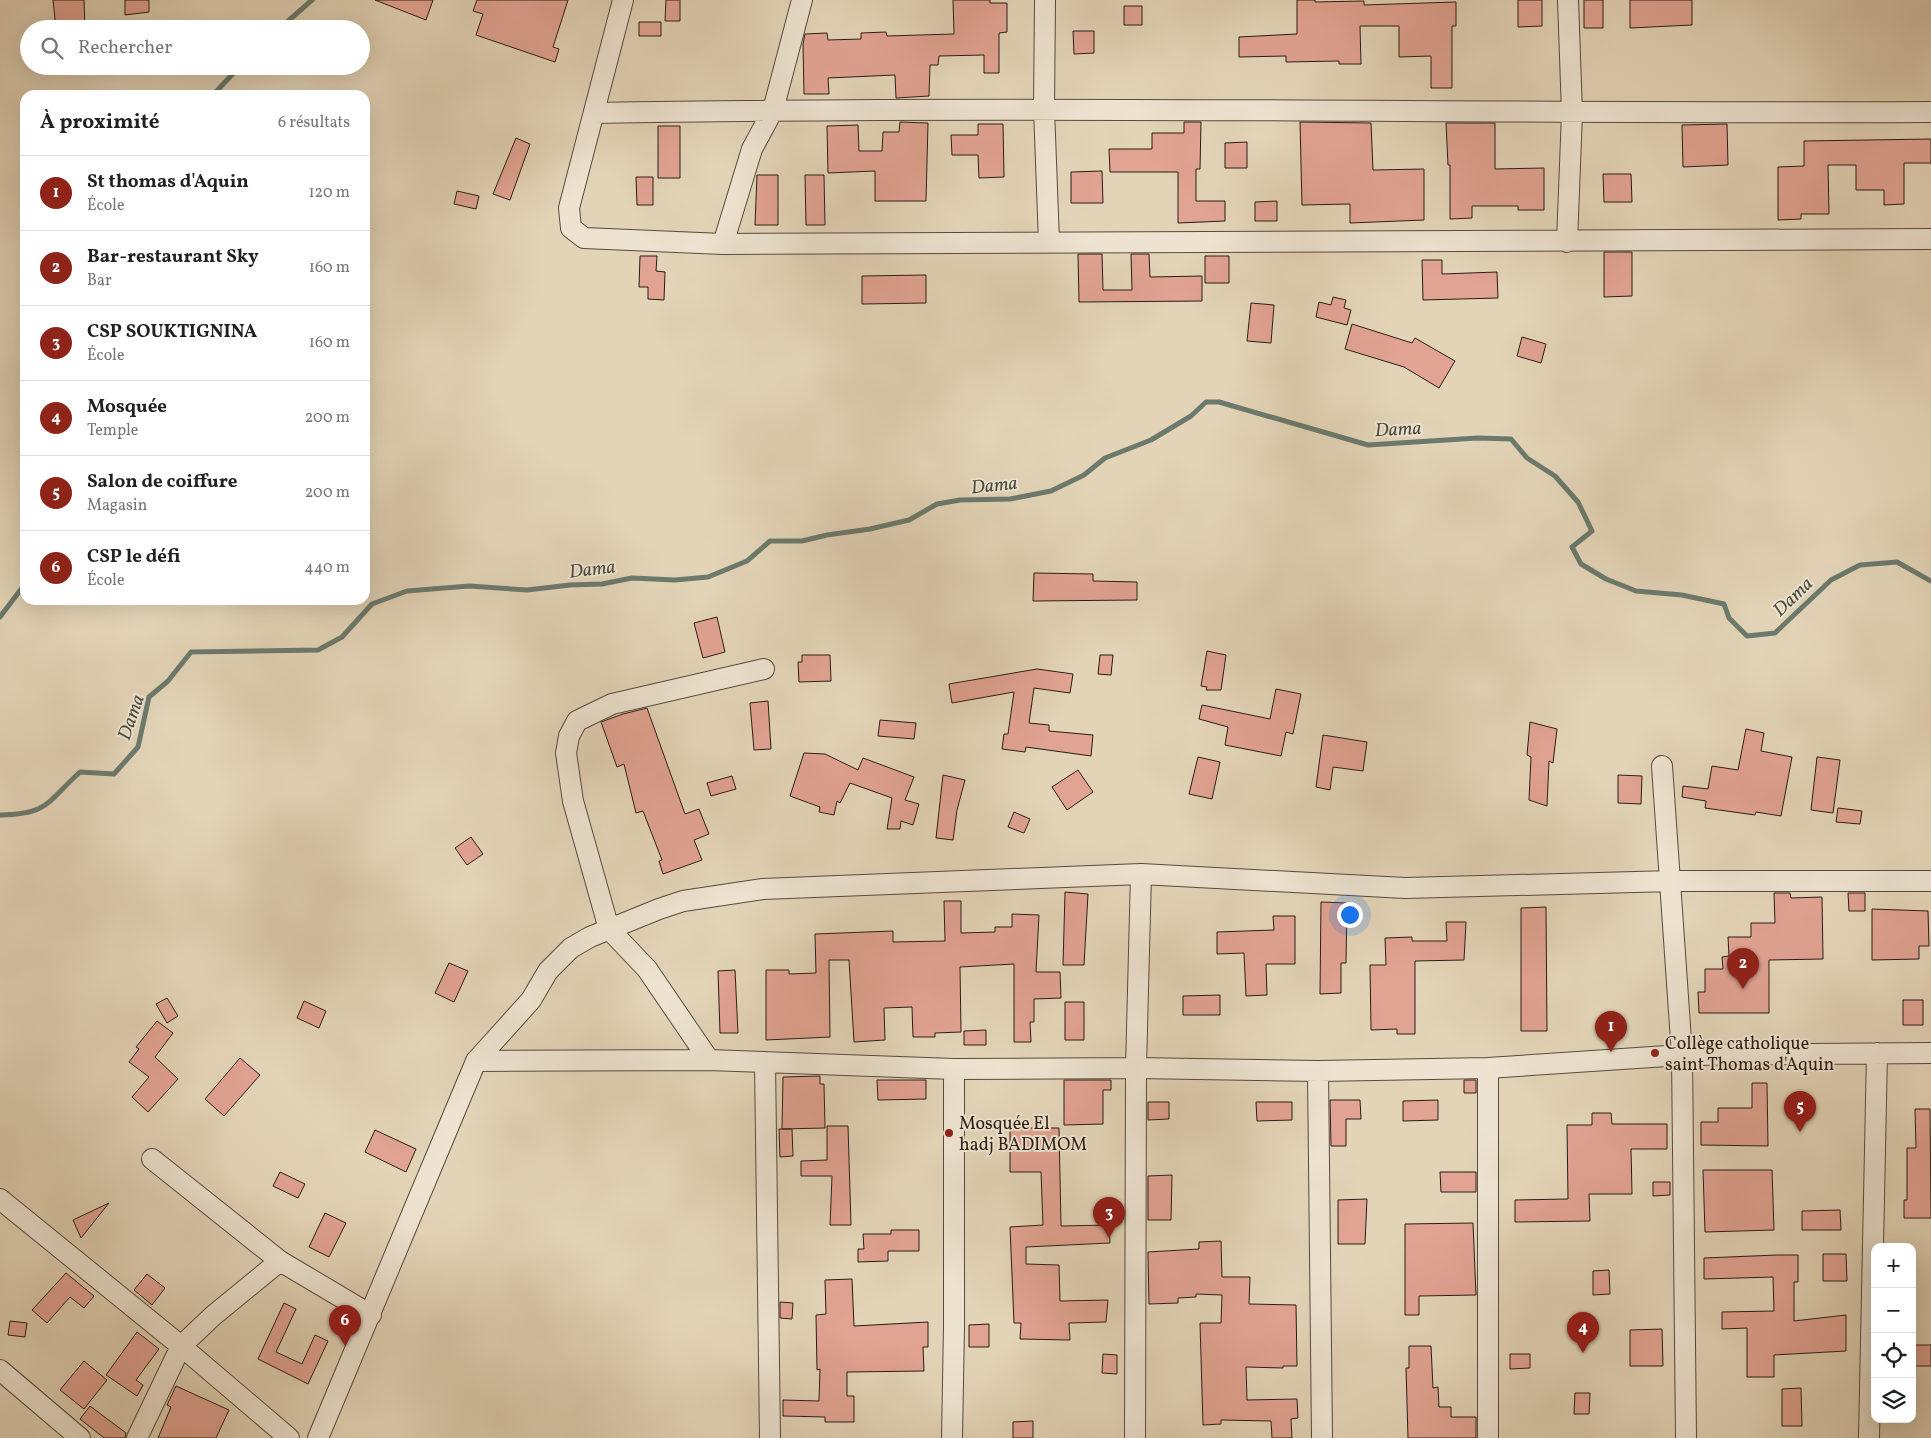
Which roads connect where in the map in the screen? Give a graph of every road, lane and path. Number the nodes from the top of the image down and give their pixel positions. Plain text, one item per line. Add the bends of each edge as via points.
1 (623, 0) edge
2 (802, 0) edge
3 (1045, 0) edge
4 (1568, 0) edge
5 (1044, 109) junction
6 (773, 110) junction
7 (595, 112) junction
8 (1931, 112) edge
9 (1572, 113) junction
10 (1931, 239) edge
11 (1049, 242) junction
12 (1567, 242) junction
13 (723, 244) junction
14 (764, 668) dead end
15 (1662, 766) dead end
16 (1141, 874) junction
17 (1672, 881) junction
18 (1931, 881) edge
19 (609, 930) junction
20 (1877, 1053) junction
21 (1931, 1053) edge
22 (1682, 1054) junction
23 (709, 1060) junction
24 (476, 1061) junction
25 (765, 1062) junction
26 (1136, 1068) junction
27 (1488, 1068) junction
28 (954, 1069) junction
29 (1318, 1071) junction
30 (152, 1158) dead end
31 (0, 1199) edge
32 (280, 1261) junction
33 (371, 1315) junction
34 (181, 1346) junction
35 (0, 1370) edge
36 (80, 1438) edge
37 (137, 1438) edge
38 (289, 1438) edge
39 (318, 1438) edge
40 (770, 1438) edge
41 (952, 1438) edge
42 (1135, 1438) edge
43 (1322, 1438) edge
44 (1488, 1438) edge
45 (1686, 1438) edge
46 (1869, 1438) edge

1 - 7 street
2 - 6 street
3 - 5 street
4 - 9 street
5 - 6 street
5 - 9 street
5 - 11 street
6 - 7 street
6 - 13 street via 752,149
7 - 13 street via 569,208 572,228 584,238
8 - 9 street
9 - 12 street
10 - 12 street
11 - 12 street
11 - 13 street
14 - 19 street via 612,704 577,721 569,736 566,754 574,801
15 - 17 street
16 - 17 street via 1405,888
16 - 19 street via 763,889 683,901
16 - 26 street
17 - 18 street
17 - 22 street
19 - 23 street via 647,969
19 - 24 street via 571,948 531,1000
20 - 21 street
20 - 22 street
20 - 46 street
22 - 27 street
22 - 45 street
23 - 24 street
23 - 25 street
24 - 33 street
25 - 28 street
25 - 40 street
26 - 28 street
26 - 29 street
26 - 42 street
27 - 29 street
27 - 44 street
28 - 41 street
29 - 43 street
30 - 32 street
31 - 34 street
32 - 33 street
32 - 34 street
33 - 39 street
34 - 37 street
34 - 38 street
35 - 36 street

